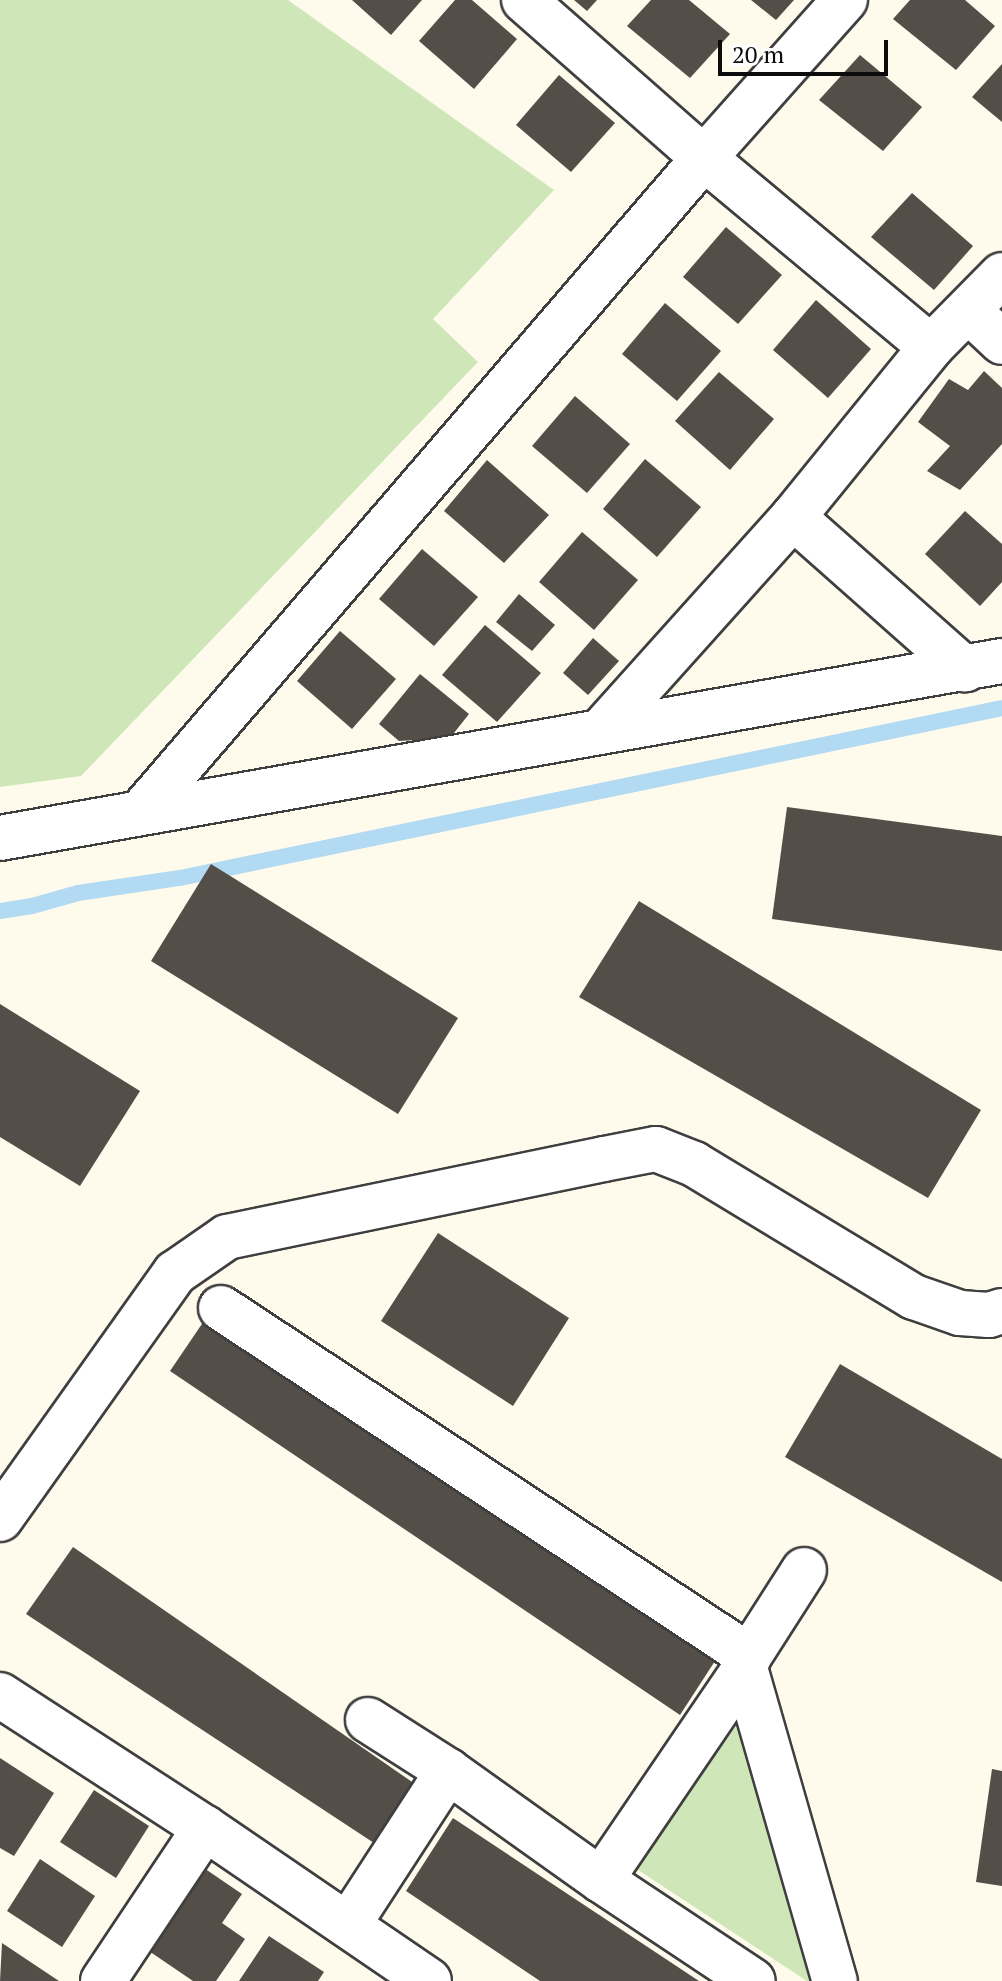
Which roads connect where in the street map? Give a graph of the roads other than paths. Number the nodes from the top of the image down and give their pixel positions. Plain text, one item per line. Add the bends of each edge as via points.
1 (524, 0) edge
2 (845, 0) edge
3 (704, 158) junction
4 (1002, 275) edge
5 (969, 311) junction
6 (1002, 342) edge
7 (931, 347) junction
8 (793, 517) junction
9 (983, 665) edge
10 (601, 731) junction
11 (141, 812) junction
12 (0, 838) edge
13 (221, 1308) dead end
14 (1002, 1311) edge
15 (0, 1519) edge
16 (804, 1570) dead end
17 (747, 1662) junction
18 (0, 1695) edge
19 (368, 1720) dead end
20 (448, 1771) junction
21 (205, 1828) junction
22 (601, 1880) junction
23 (348, 1925) junction
24 (103, 1981) edge
25 (429, 1981) edge
26 (753, 1981) edge
27 (835, 1981) edge

1 - 3 street
2 - 3 street
3 - 7 street
3 - 11 street
4 - 5 street
5 - 6 street
5 - 7 street
7 - 8 street
8 - 9 street
8 - 10 street
9 - 10 street
10 - 11 street
11 - 12 street
13 - 17 street
14 - 15 street via 960,1313 914,1297 694,1164 656,1149 302,1221 227,1237 175,1273
16 - 17 street
17 - 22 street
17 - 27 street
18 - 21 street
19 - 20 street
20 - 22 street
20 - 23 street
21 - 23 street
21 - 24 street
22 - 26 street
23 - 25 street

